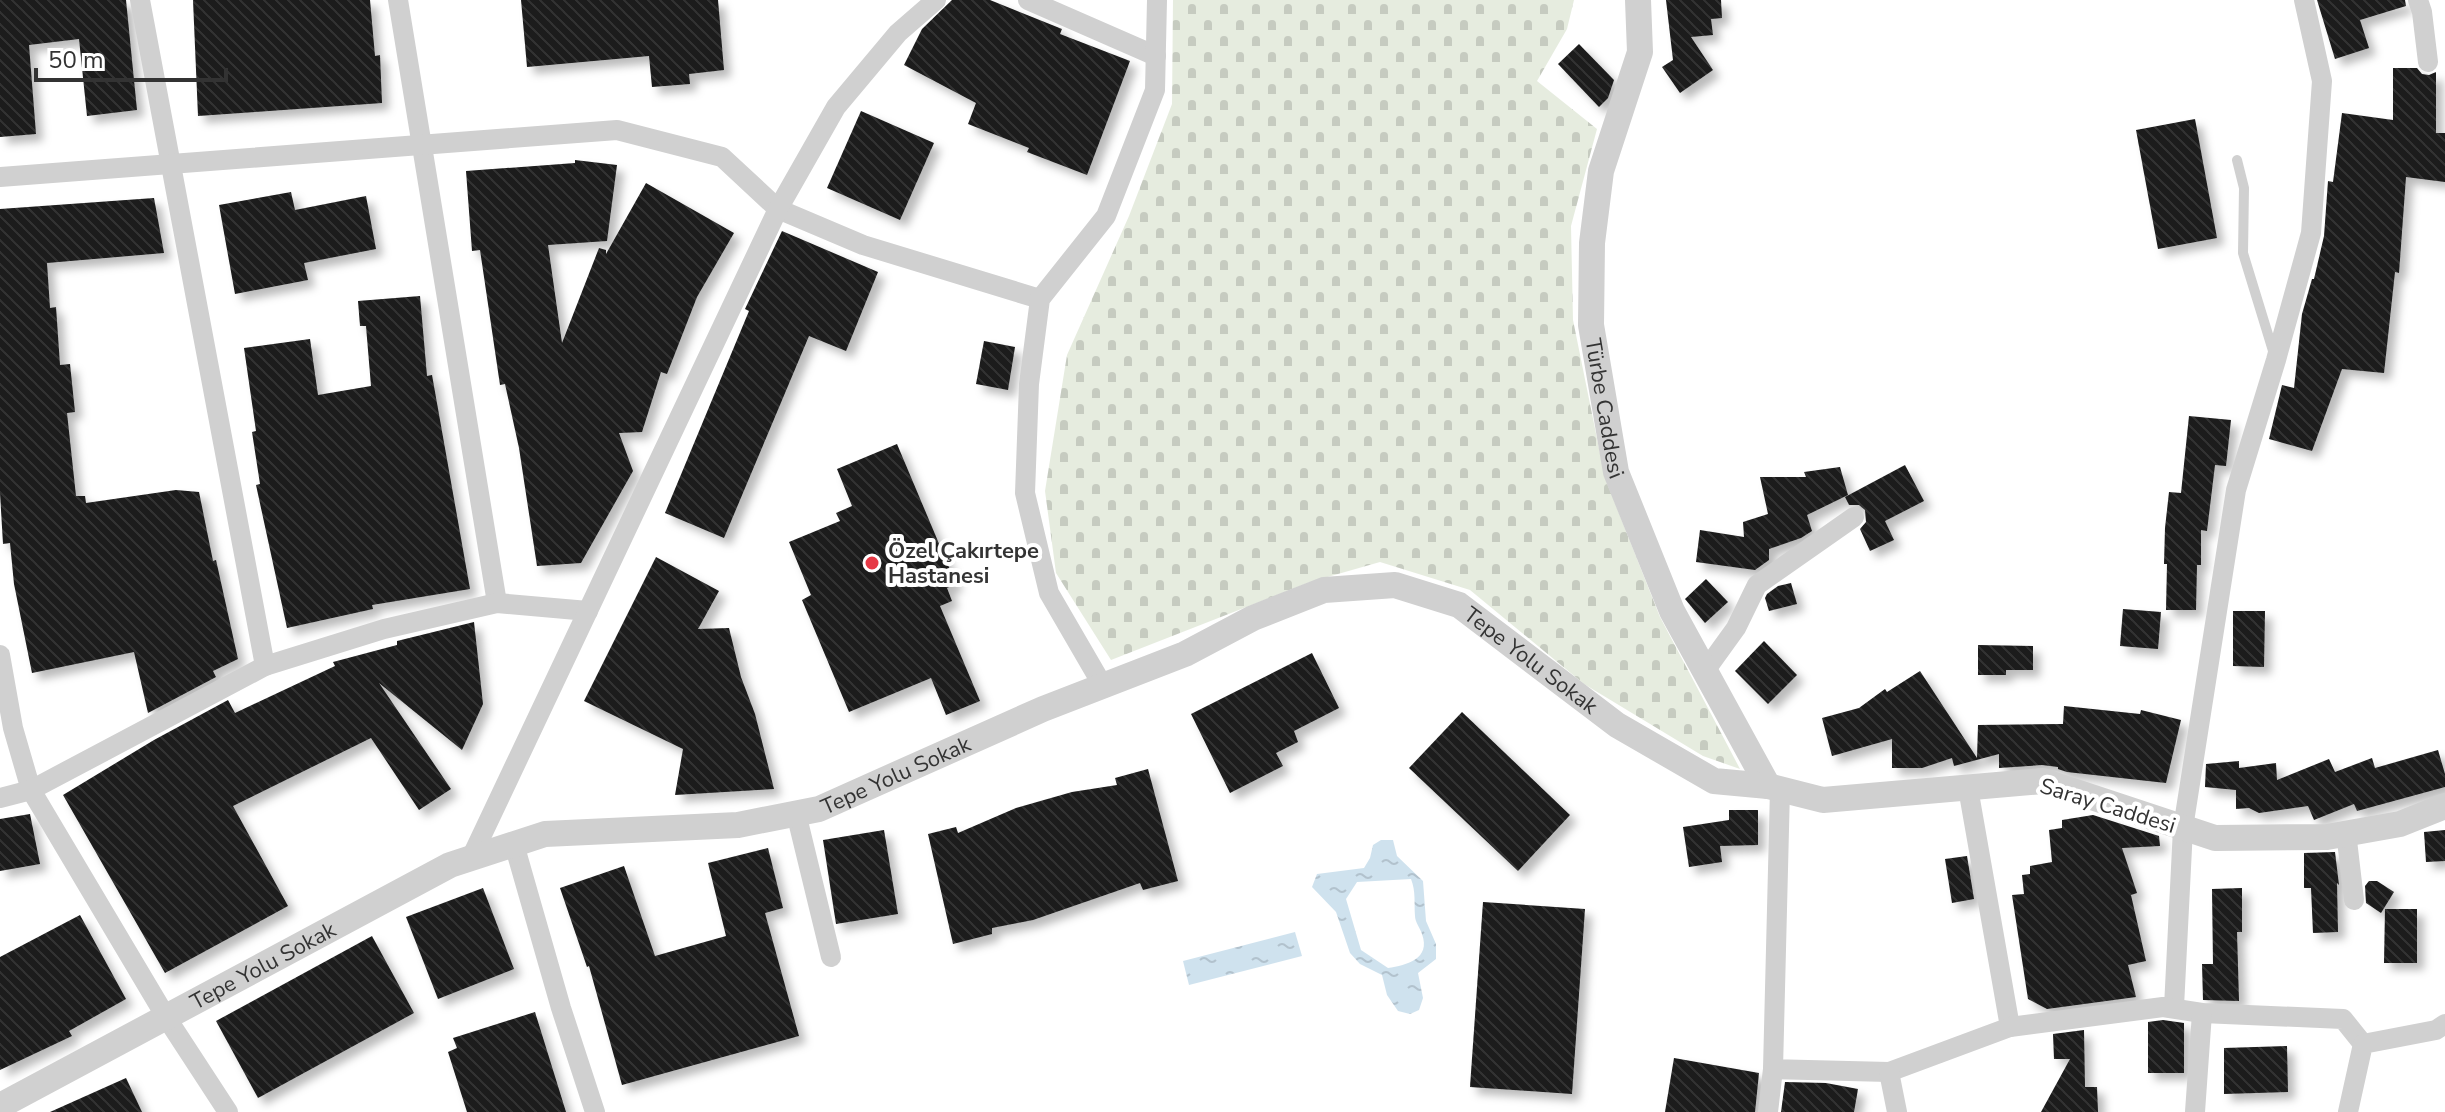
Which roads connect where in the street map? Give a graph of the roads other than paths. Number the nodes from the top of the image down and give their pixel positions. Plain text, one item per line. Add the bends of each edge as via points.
1 (140, 0) edge
2 (398, 0) edge
3 (936, 0) edge
4 (1028, 0) edge
5 (1157, 0) edge
6 (1638, 0) edge
7 (2304, 0) edge
8 (2418, 0) edge
9 (1156, 56) junction
10 (2428, 62) dead end
11 (422, 144) junction
12 (2237, 160) dead end
13 (170, 163) junction
14 (0, 177) edge
15 (778, 209) junction
16 (1040, 299) junction
17 (2276, 360) junction
18 (1854, 517) dead end
19 (497, 603) junction
20 (588, 611) junction
21 (0, 655) edge
22 (265, 666) junction
23 (1705, 671) junction
24 (1103, 686) junction
25 (1774, 788) junction
26 (1968, 788) junction
27 (31, 790) junction
28 (0, 798) edge
29 (2445, 806) edge
30 (796, 813) junction
31 (2183, 828) junction
32 (2346, 832) junction
33 (514, 844) junction
34 (471, 858) junction
35 (2354, 900) dead end
36 (831, 957) dead end
37 (2174, 1007) junction
38 (2202, 1013) junction
39 (166, 1017) junction
40 (2445, 1024) edge
41 (2010, 1027) junction
42 (2363, 1044) junction
43 (1773, 1069) junction
44 (1889, 1072) junction
45 (0, 1106) edge
46 (228, 1112) edge
47 (595, 1112) edge
48 (1768, 1112) edge
49 (1897, 1112) edge
50 (2195, 1112) edge
51 (2348, 1112) edge

1 - 13 street
2 - 11 street
3 - 15 street via 898,33 836,107
4 - 9 street
5 - 9 street
6 - 23 street, Türbe Caddesi via 1640,52 1601,171 1592,243 1591,325 1616,472 1672,611
7 - 17 street via 2322,81 2311,233
8 - 10 street
9 - 16 street via 1155,90 1106,216
11 - 13 street
11 - 15 street via 617,130 722,157
11 - 19 street
12 - 17 lane via 2244,188 2243,253
13 - 14 street
13 - 22 street
15 - 16 street via 863,245
15 - 20 street
16 - 24 street via 1029,384 1025,493 1049,593
17 - 31 street via 2236,490
18 - 23 street via 1757,585 1736,628
19 - 20 street
19 - 22 street via 384,629
20 - 34 street
21 - 27 street
22 - 27 street
23 - 25 street, Türbe Caddesi
24 - 25 street, Tepe Yolu Sokak via 1324,590 1395,585 1459,605 1617,725 1714,781
24 - 30 street, Tepe Yolu Sokak via 819,809
25 - 26 street, Saray Caddesi via 1823,800
25 - 43 street
26 - 31 street, Saray Caddesi via 2043,781
26 - 41 street
27 - 28 street
27 - 39 street
29 - 32 street, Saray Caddesi via 2400,824
30 - 33 street, Tepe Yolu Sokak via 738,825 545,834
30 - 36 street
31 - 32 street, Saray Caddesi via 2215,838 2327,837
31 - 37 street
32 - 35 street
33 - 34 street, Tepe Yolu Sokak
33 - 47 street
34 - 39 street, Tepe Yolu Sokak
37 - 38 street
37 - 41 street
38 - 42 street via 2343,1019
38 - 50 street
39 - 45 street, Tepe Yolu Sokak
39 - 46 street
40 - 42 street
41 - 44 street
42 - 51 street
43 - 44 street
43 - 48 street
44 - 49 street

